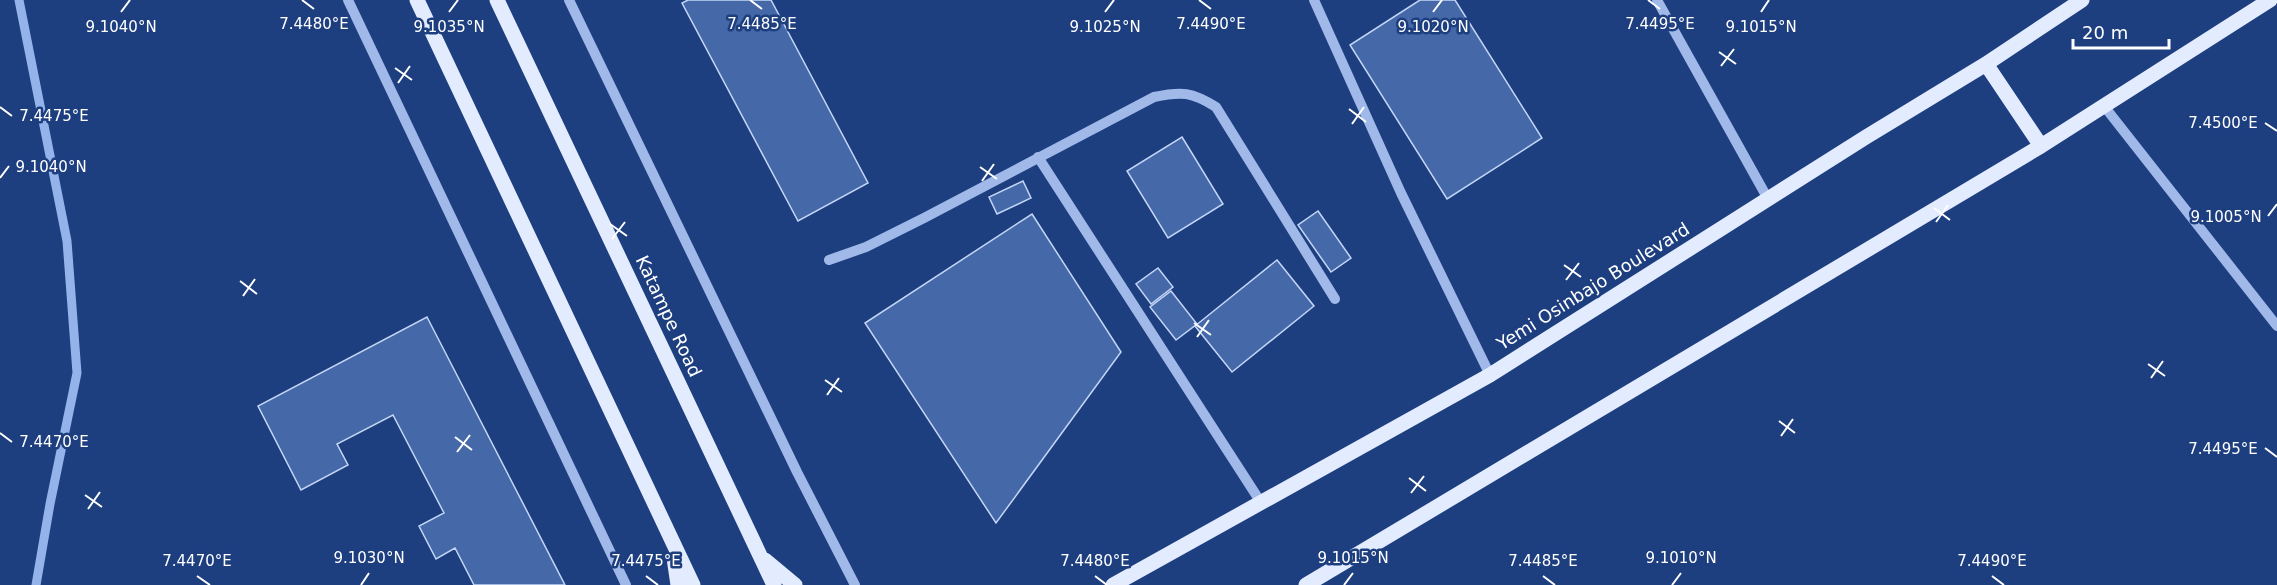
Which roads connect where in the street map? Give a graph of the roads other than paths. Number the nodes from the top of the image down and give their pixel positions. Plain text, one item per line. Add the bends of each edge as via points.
1 (348, 0) edge
2 (417, 0) edge
3 (497, 0) edge
4 (569, 0) edge
5 (1314, 0) edge
6 (1658, 0) edge
7 (2082, 0) edge
8 (2270, 0) edge
9 (1986, 64) junction
10 (2104, 106) junction
11 (2041, 146) junction
12 (1038, 157) junction
13 (1768, 199) junction
14 (829, 260) dead end
15 (1335, 299) dead end
16 (2277, 326) edge
17 (1490, 375) junction
18 (1260, 501) junction
19 (672, 543) junction
20 (760, 555) junction
21 (626, 585) edge
22 (678, 585) edge
23 (693, 585) edge
24 (774, 585) edge
25 (795, 585) edge
26 (855, 585) edge
27 (1113, 585) edge
28 (1306, 585) edge

1 - 21 street
2 - 19 main road
3 - 20 main road, Katampe Road
4 - 26 street
5 - 17 street via 1401,193
6 - 13 street
7 - 9 main road, Yemi Osinbajo Boulevard
8 - 10 main road
9 - 11 main road
9 - 13 main road, Yemi Osinbajo Boulevard
10 - 11 main road
10 - 16 street
11 - 28 main road
12 - 14 street via 875,243
12 - 15 street via 1154,97 1177,92 1196,95 1216,107
12 - 18 street
13 - 17 main road, Yemi Osinbajo Boulevard
17 - 18 main road, Yemi Osinbajo Boulevard
18 - 27 main road, Yemi Osinbajo Boulevard
19 - 22 main road
19 - 23 main road
20 - 24 main road, Katampe Road
20 - 25 main road

